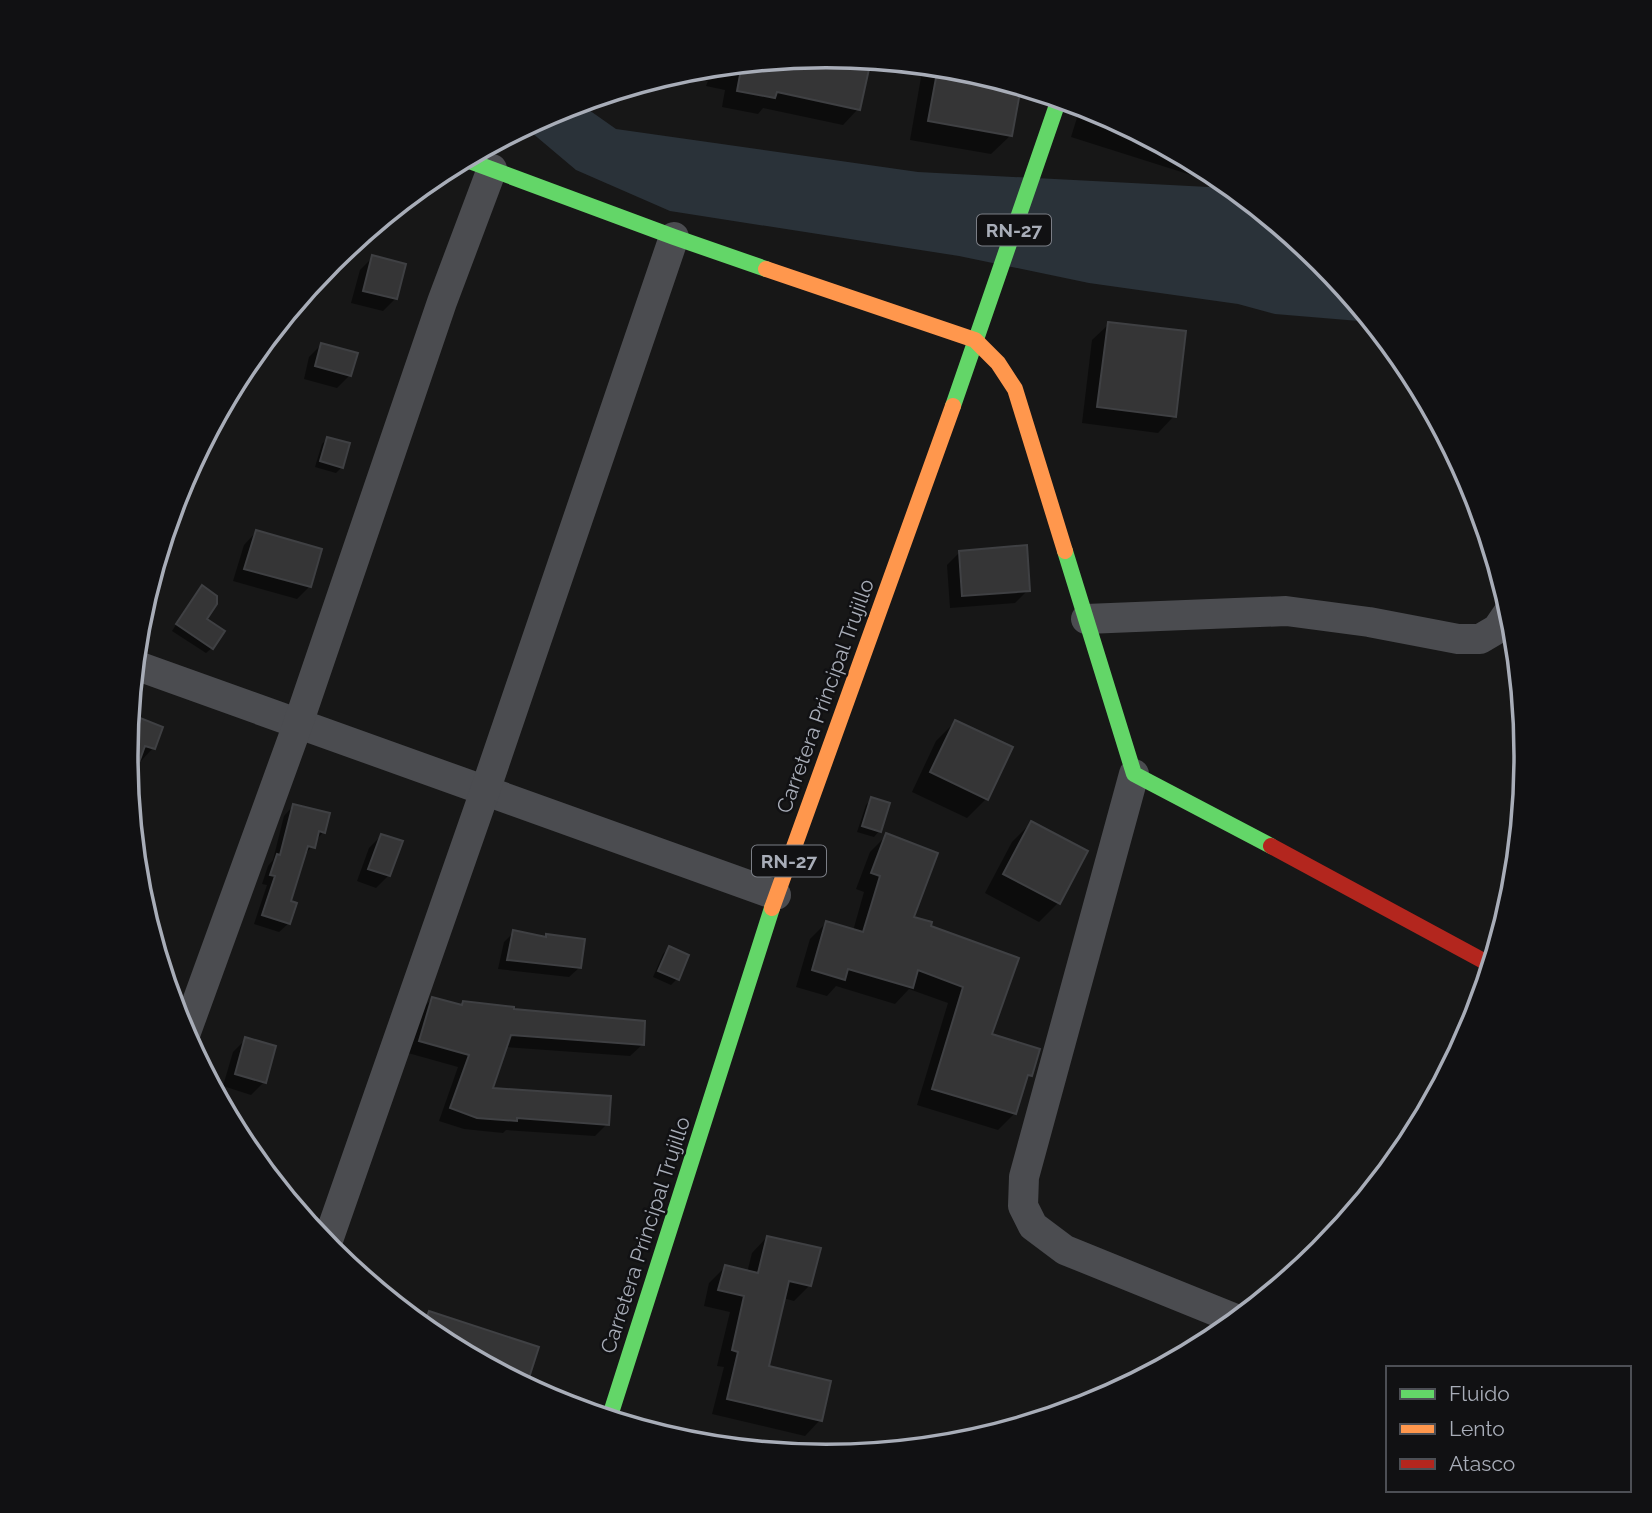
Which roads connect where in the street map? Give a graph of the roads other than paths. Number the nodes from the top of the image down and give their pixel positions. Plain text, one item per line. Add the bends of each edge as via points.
1 (1056, 108) edge
2 (477, 163) edge
3 (492, 169) junction
4 (674, 236) junction
5 (975, 340) junction
6 (1086, 619) junction
7 (1501, 623) edge
8 (144, 668) edge
9 (298, 724) junction
10 (1134, 774) junction
11 (485, 791) junction
12 (776, 895) junction
13 (1483, 961) edge
14 (190, 1021) edge
15 (330, 1234) edge
16 (1227, 1316) edge
17 (611, 1410) edge

1 - 5 street, Carretera Principal Trujillo / RN-27
2 - 3 street
3 - 4 street
3 - 9 street
4 - 5 street
4 - 11 street
5 - 6 street via 1015,389
5 - 12 street, Carretera Principal Trujillo / RN-27
6 - 7 street via 1286,611 1458,639 1480,639
6 - 10 street
8 - 9 street
9 - 11 street
9 - 14 street
10 - 13 street
10 - 16 street via 1024,1177 1023,1206 1033,1226 1065,1250
11 - 12 street
11 - 15 street
12 - 17 street, Carretera Principal Trujillo / RN-27

